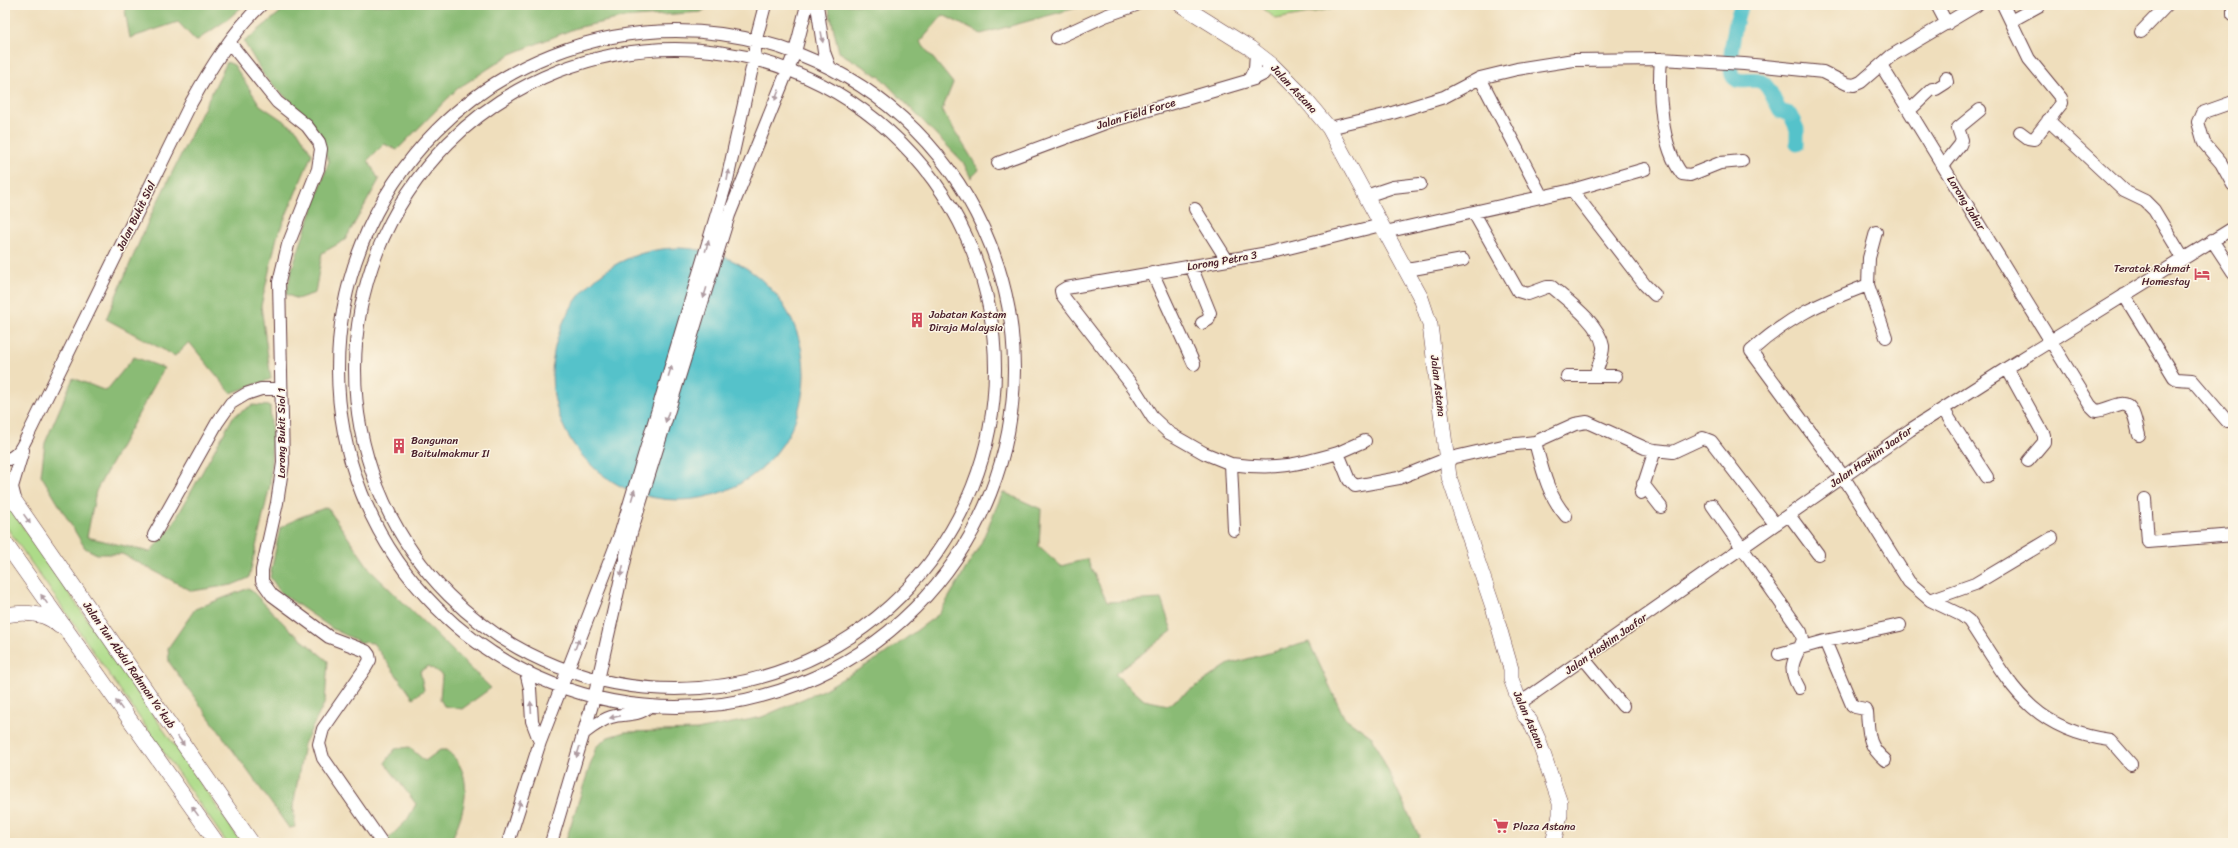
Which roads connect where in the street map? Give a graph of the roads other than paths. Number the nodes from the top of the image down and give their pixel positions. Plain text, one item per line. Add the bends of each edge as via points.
1 (261, 5) edge
2 (765, 5) edge
3 (807, 5) edge
4 (816, 5) edge
5 (1136, 5) edge
6 (1181, 5) edge
7 (1937, 5) edge
8 (1977, 5) edge
9 (2003, 5) edge
10 (2040, 5) edge
11 (2167, 5) edge
12 (2233, 10) edge
13 (2233, 14) edge
14 (2011, 21) junction
15 (1947, 24) junction
16 (2140, 32) dead end
17 (1057, 38) dead end
18 (756, 39) junction
19 (229, 42) junction
20 (795, 52) junction
21 (1256, 52) junction
22 (754, 59) junction
23 (1661, 59) junction
24 (1272, 65) junction
25 (1881, 65) junction
26 (830, 68) junction
27 (787, 69) junction
28 (1480, 78) junction
29 (1946, 78) dead end
30 (1249, 80) junction
31 (2233, 102) edge
32 (1910, 110) junction
33 (1980, 110) dead end
34 (2048, 120) junction
35 (1329, 128) junction
36 (2020, 132) dead end
37 (1742, 161) dead end
38 (998, 163) dead end
39 (1943, 166) junction
40 (1645, 169) dead end
41 (1420, 184) dead end
42 (2233, 185) edge
43 (1572, 190) junction
44 (1366, 196) junction
45 (1542, 197) junction
46 (1195, 209) dead end
47 (1474, 213) junction
48 (1383, 228) junction
49 (2233, 228) edge
50 (1876, 232) dead end
51 (2212, 240) junction
52 (2183, 258) junction
53 (1227, 260) junction
54 (1463, 260) dead end
55 (1191, 266) junction
56 (1407, 270) junction
57 (1152, 272) junction
58 (2233, 272) edge
59 (1868, 285) junction
60 (1655, 295) dead end
61 (2124, 296) junction
62 (1202, 323) dead end
63 (1886, 337) dead end
64 (2050, 342) junction
65 (1194, 364) dead end
66 (2007, 368) junction
67 (1567, 376) dead end
68 (1595, 376) junction
69 (1616, 376) dead end
70 (281, 388) junction
71 (1943, 409) junction
72 (2233, 419) edge
73 (2139, 435) dead end
74 (27, 437) junction
75 (1365, 441) dead end
76 (1535, 442) junction
77 (1655, 450) junction
78 (1338, 453) junction
79 (1446, 459) junction
80 (5, 460) edge
81 (2028, 461) dead end
82 (1231, 464) junction
83 (1843, 476) junction
84 (1988, 477) dead end
85 (5, 487) edge
86 (2145, 499) dead end
87 (17, 504) junction
88 (1712, 505) dead end
89 (1661, 507) dead end
90 (1789, 515) junction
91 (1566, 516) dead end
92 (1775, 524) junction
93 (1234, 530) dead end
94 (626, 533) junction
95 (154, 535) dead end
96 (2233, 535) edge
97 (2052, 538) dead end
98 (5, 543) edge
99 (1742, 547) junction
100 (1818, 554) dead end
101 (1930, 600) junction
102 (5, 615) edge
103 (1900, 625) dead end
104 (1825, 641) junction
105 (74, 643) junction
106 (1800, 648) junction
107 (1779, 654) dead end
108 (1584, 659) junction
109 (567, 670) junction
110 (526, 672) junction
111 (598, 680) junction
112 (561, 688) junction
113 (1799, 688) dead end
114 (594, 698) junction
115 (1523, 702) junction
116 (1623, 706) dead end
117 (648, 707) junction
118 (584, 734) junction
119 (540, 742) junction
120 (1885, 760) dead end
121 (2131, 764) dead end
122 (217, 843) edge
123 (252, 843) edge
124 (382, 843) edge
125 (508, 843) edge
126 (550, 843) edge
127 (1553, 843) edge

1 - 19 street, Jalan Bukit Siol
2 - 18 street
3 - 20 street
4 -> 26 street via 824,52
5 - 17 street
6 - 21 main road, Jalan Astana
7 - 15 street
8 - 15 street
9 - 14 street
10 - 14 street
11 - 16 street
12 - 13 street
14 - 34 street via 2029,59 2062,98 2062,103
15 - 25 street via 1891,56
18 - 20 street
18 - 22 street
18 - 110 street via 712,31 640,31 604,36 529,62 490,83 424,140 397,175 374,212 358,250 346,290 339,330 338,384 345,437 360,488 383,537 413,581 437,608 488,650
19 - 70 street, Lorong Bukit Siol 1 via 277,102 307,126 319,142 321,150 318,169 288,245 279,282
19 - 74 street, Jalan Bukit Siol via 191,103
20 - 26 street
20 - 27 street
21 - 24 main road, Jalan Astana
21 - 30 street via 1255,68
22 - 27 street
94 -> 22 street via 727,180
22 - 109 street via 684,48 648,49 578,63 544,75 512,92 466,126 430,161 391,221 375,257 364,294 357,332 356,367 363,438 386,505 427,570 450,596 476,619 505,639
23 - 25 street via 1823,72 1854,85
23 - 28 street via 1574,60
23 - 37 street via 1659,83 1662,118 1675,166 1682,174 1690,175 1720,164
24 - 30 street, Jalan Field Force via 1264,74
24 - 35 main road, Jalan Astana
25 - 32 street, Lorong Jahar
26 - 117 street via 861,86 915,130 959,185 983,229 1000,275 1010,323 1014,372 1012,402 1002,460 981,516 966,544 941,580 913,612 880,640 838,667 806,683 770,695 722,705
27 -> 94 street via 729,215
27 - 111 street via 839,94 886,129 925,170 945,199 968,242 986,295 994,350 993,406 990,429 978,474 960,517 926,570 883,615 831,650 774,675 730,686 686,690 642,688
28 - 35 street via 1444,97 1390,114
28 - 45 street
29 - 32 street via 1947,82 1932,89
30 - 38 street, Jalan Field Force via 1111,121
31 - 42 street via 2202,113 2198,122 2204,143 2221,163
32 - 39 street, Lorong Jahar
33 - 39 street via 1958,128 1962,140
34 - 36 street via 2034,139
34 - 52 street via 2124,191 2145,201 2154,210
35 - 44 main road, Jalan Astana
39 - 64 street, Lorong Jahar
40 - 43 street, Lorong Petra 3
41 - 44 street via 1393,187
43 - 45 street, Lorong Petra 3
43 - 60 street via 1644,285
44 - 48 main road, Jalan Astana
45 - 47 street, Lorong Petra 3
46 - 53 street
47 - 48 street, Lorong Petra 3
47 - 68 street via 1518,291 1528,294 1552,287 1584,316 1598,334 1603,346
48 - 53 street, Lorong Petra 3
48 - 56 main road, Jalan Astana
49 - 51 street, Jalan Hashim Jaafar
50 - 59 street via 1869,258
51 - 52 street, Jalan Hashim Jaafar
51 - 58 street
52 - 61 street, Jalan Hashim Jaafar
53 - 55 street, Lorong Petra 3
54 - 56 street
55 - 57 street, Lorong Petra 3
55 - 62 street via 1210,313 1208,320
56 - 79 main road, Jalan Astana via 1430,325
57 - 65 street
57 - 82 street, Lorong Petra 3 via 1066,288 1062,295 1154,418 1169,433 1204,453
59 - 63 street
59 - 83 street via 1834,297 1790,319 1773,330 1751,351
61 - 64 street, Jalan Hashim Jaafar
61 - 72 street via 2174,377 2192,380 2227,421
64 - 66 street, Jalan Hashim Jaafar
64 - 73 street, Lorong Jahar via 2090,405 2096,411 2126,404 2132,409
66 - 71 street, Jalan Hashim Jaafar
66 - 81 street via 2044,435 2044,442
67 - 68 street
68 - 69 street
70 - 95 street via 261,389 231,403 217,423
70 - 124 street, Lorong Bukit Siol 1 via 282,470 262,581 272,595 329,637 369,654 370,660 366,667 323,729 319,744 323,758
71 - 83 street, Jalan Hashim Jaafar
71 - 84 street
74 - 80 street via 18,453
74 - 87 street via 12,487
75 - 78 street
76 - 77 street via 1575,424 1587,422
76 - 79 street via 1507,445
76 - 91 street via 1557,506
77 - 89 street via 1642,489
77 - 92 street via 1673,452 1704,438 1711,441
78 - 79 street via 1349,480 1355,486 1398,478
78 - 82 street via 1293,466 1257,468
79 - 115 main road, Jalan Astana via 1454,495
82 - 93 street
83 - 90 street, Jalan Hashim Jaafar
83 - 101 street via 1909,582
85 - 87 main road, Jalan Tun Abdul Rahman Ya'kub
86 - 96 street via 2148,542
87 -> 123 main road, Jalan Tun Abdul Rahman Ya'kub
88 - 99 street
90 - 92 street, Jalan Hashim Jaafar
90 - 100 street
92 - 99 street, Jalan Hashim Jaafar
109 -> 94 street
94 -> 111 street
97 - 101 street via 1975,584
105 -> 98 main road
99 - 106 street via 1801,632 1803,640
99 - 108 street, Jalan Hashim Jaafar
101 - 121 street via 1968,621 2026,704 2042,717 2085,736 2110,740
102 - 105 main road via 40,614 54,621
103 - 104 street
104 - 106 street
104 - 120 street via 1852,704 1867,712 1870,743 1875,752
122 -> 105 main road
106 - 107 street
106 - 113 street via 1792,663 1793,676
108 - 115 street, Jalan Hashim Jaafar
108 - 116 street
109 - 111 street
109 - 112 street
110 - 112 street
119 -> 110 street via 532,721 530,688
111 - 114 street
112 - 114 street
112 - 119 street
114 - 117 street
114 - 118 street
115 - 127 main road, Jalan Astana via 1525,716 1530,721 1560,803 1560,815
117 -> 118 street via 635,714 612,716
118 -> 126 street
125 -> 119 street

